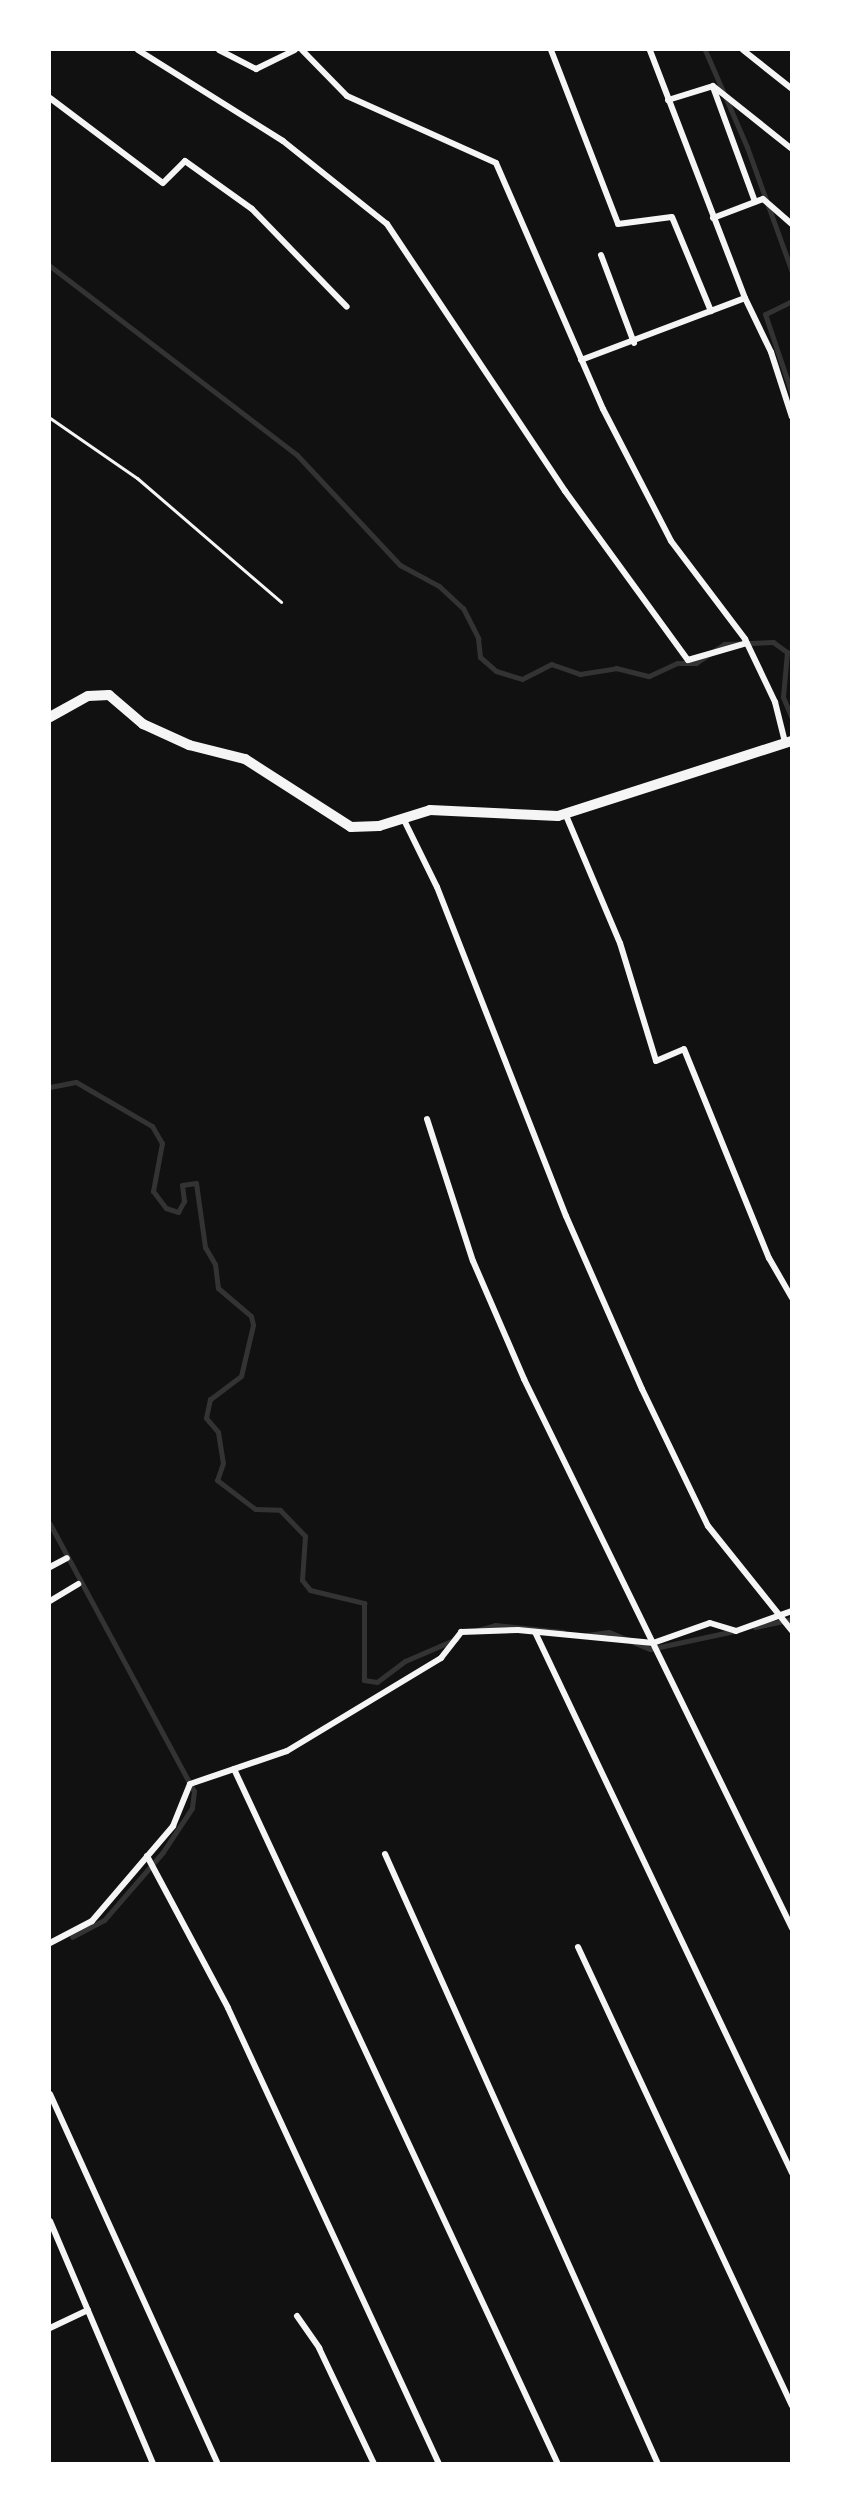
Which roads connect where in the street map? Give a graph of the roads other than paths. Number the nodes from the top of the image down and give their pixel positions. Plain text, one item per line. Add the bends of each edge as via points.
1 (138, 50) edge
2 (219, 50) edge
3 (295, 50) edge
4 (302, 50) edge
5 (551, 50) edge
6 (650, 50) edge
7 (743, 50) edge
8 (713, 86) junction
9 (792, 89) edge
10 (50, 98) edge
11 (668, 100) junction
12 (792, 149) edge
13 (755, 202) junction
14 (713, 218) junction
15 (792, 224) edge
16 (601, 255) dead end
17 (745, 298) junction
18 (347, 307) dead end
19 (711, 311) junction
20 (634, 343) junction
21 (581, 360) junction
22 (792, 417) edge
23 (747, 643) junction
24 (50, 717) edge
25 (788, 741) edge
26 (565, 813) junction
27 (403, 818) junction
28 (427, 1119) dead end
29 (792, 1298) edge
30 (67, 1558) dead end
31 (50, 1567) edge
32 (78, 1584) dead end
33 (50, 1601) edge
34 (792, 1611) edge
35 (782, 1615) junction
36 (792, 1631) edge
37 (535, 1632) junction
38 (653, 1643) junction
39 (234, 1769) junction
40 (385, 1854) dead end
41 (147, 1856) junction
42 (792, 1928) edge
43 (50, 1943) edge
44 (578, 1947) dead end
45 (50, 2094) edge
46 (792, 2173) edge
47 (50, 2221) edge
48 (88, 2310) junction
49 (297, 2316) dead end
50 (50, 2328) edge
51 (792, 2406) edge
52 (153, 2463) edge
53 (218, 2463) edge
54 (374, 2463) edge
55 (439, 2463) edge
56 (558, 2463) edge
57 (658, 2463) edge

1 - 23 street via 283,141 387,224 565,490 688,660
2 - 3 street via 256,69
4 - 21 street via 347,96 496,163
5 - 19 street via 618,224 672,217
6 - 11 street
7 - 9 street
8 - 11 street
8 - 12 street
8 - 13 street
10 - 18 street via 163,183 185,161 252,209
11 - 14 street
13 - 14 street
13 - 15 street via 763,199
14 - 17 street
16 - 20 street
17 - 19 street
17 - 22 street via 771,352
19 - 20 street
20 - 21 street
21 - 23 street via 671,541
23 - 25 street via 775,702
24 - 27 street via 88,696 109,695 143,724 189,745 245,759 333,820 351,827
25 - 26 street
26 - 27 street via 429,810
26 - 29 street via 620,943 656,1061 684,1049 769,1258
27 - 35 street via 437,887 566,1216 642,1389 708,1526
28 - 38 street via 473,1261
30 - 31 street
32 - 33 street
34 - 35 street
35 - 36 street
35 - 38 street via 736,1631 710,1623
37 - 38 street
37 - 39 street via 461,1632 441,1658 298,1745
37 - 46 street
38 - 42 street
39 - 41 street via 190,1784 173,1826
39 - 56 street
40 - 57 street
41 - 43 street via 92,1921
41 - 55 street via 228,2008
44 - 51 street
45 - 53 street
47 - 48 street
48 - 50 street
48 - 52 street
49 - 54 street via 319,2348

